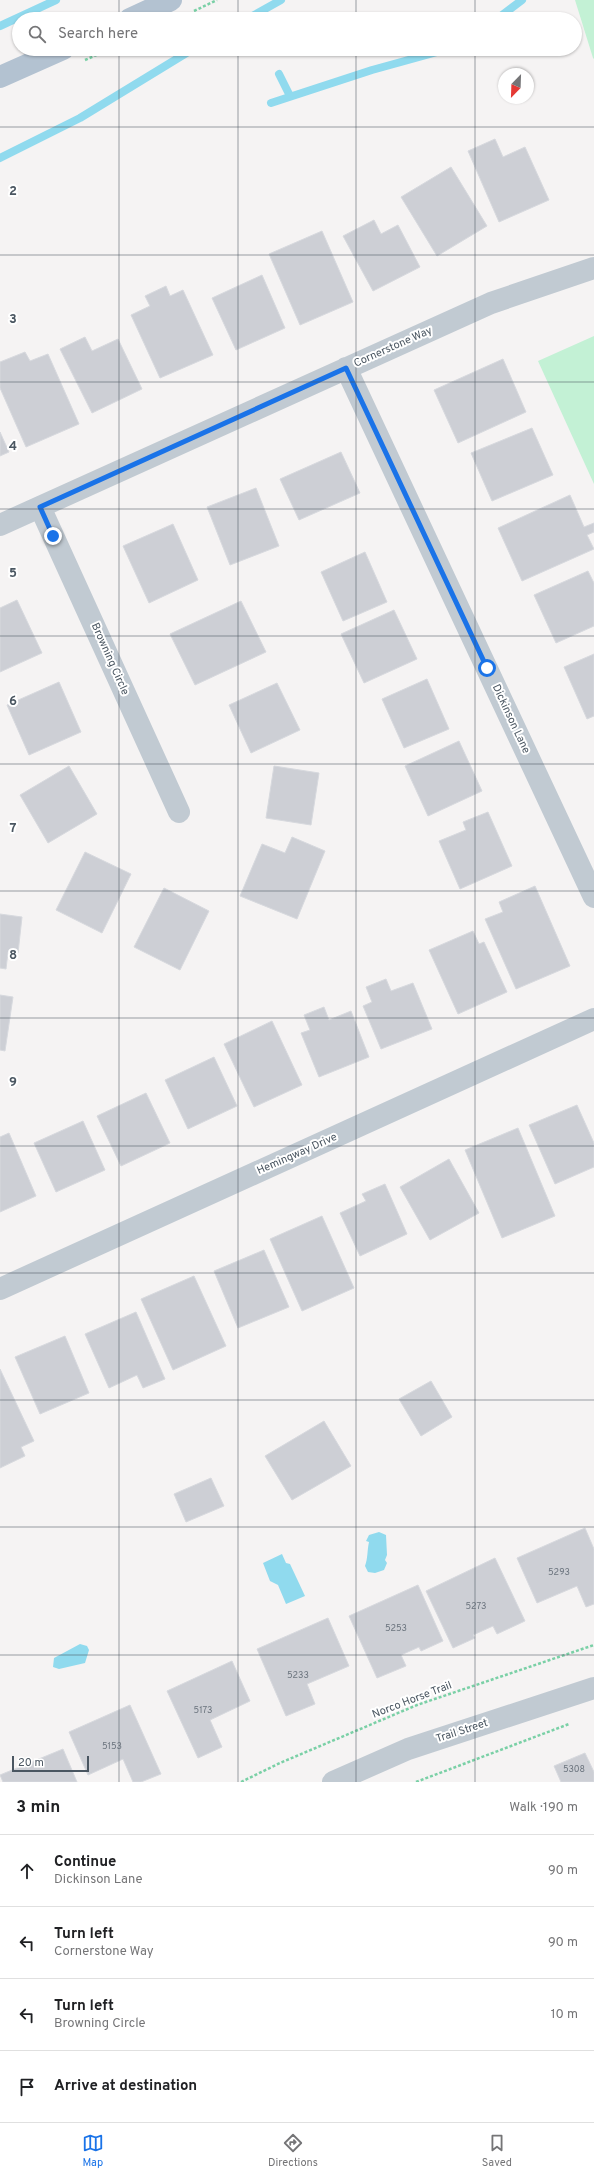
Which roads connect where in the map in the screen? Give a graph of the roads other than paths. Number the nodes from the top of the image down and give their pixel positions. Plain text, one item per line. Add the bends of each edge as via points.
1 (171, 0) edge
2 (145, 12) edge
3 (47, 56) edge
4 (0, 77) edge
5 (594, 268) edge
6 (346, 368) junction
7 (40, 507) junction
8 (0, 525) edge
9 (179, 812) dead end
10 (594, 897) edge
11 (594, 1019) edge
12 (0, 1289) edge
13 (594, 1688) edge
14 (333, 1782) edge

1 - 2 main road
3 - 4 main road
5 - 6 street, Cornerstone Way via 491,303
6 - 7 street, Cornerstone Way
6 - 10 street, Dickinson Lane
7 - 8 street, Cornerstone Way
7 - 9 street, Browning Circle
11 - 12 street, Hemingway Drive
13 - 14 street, Trail Street via 408,1749

